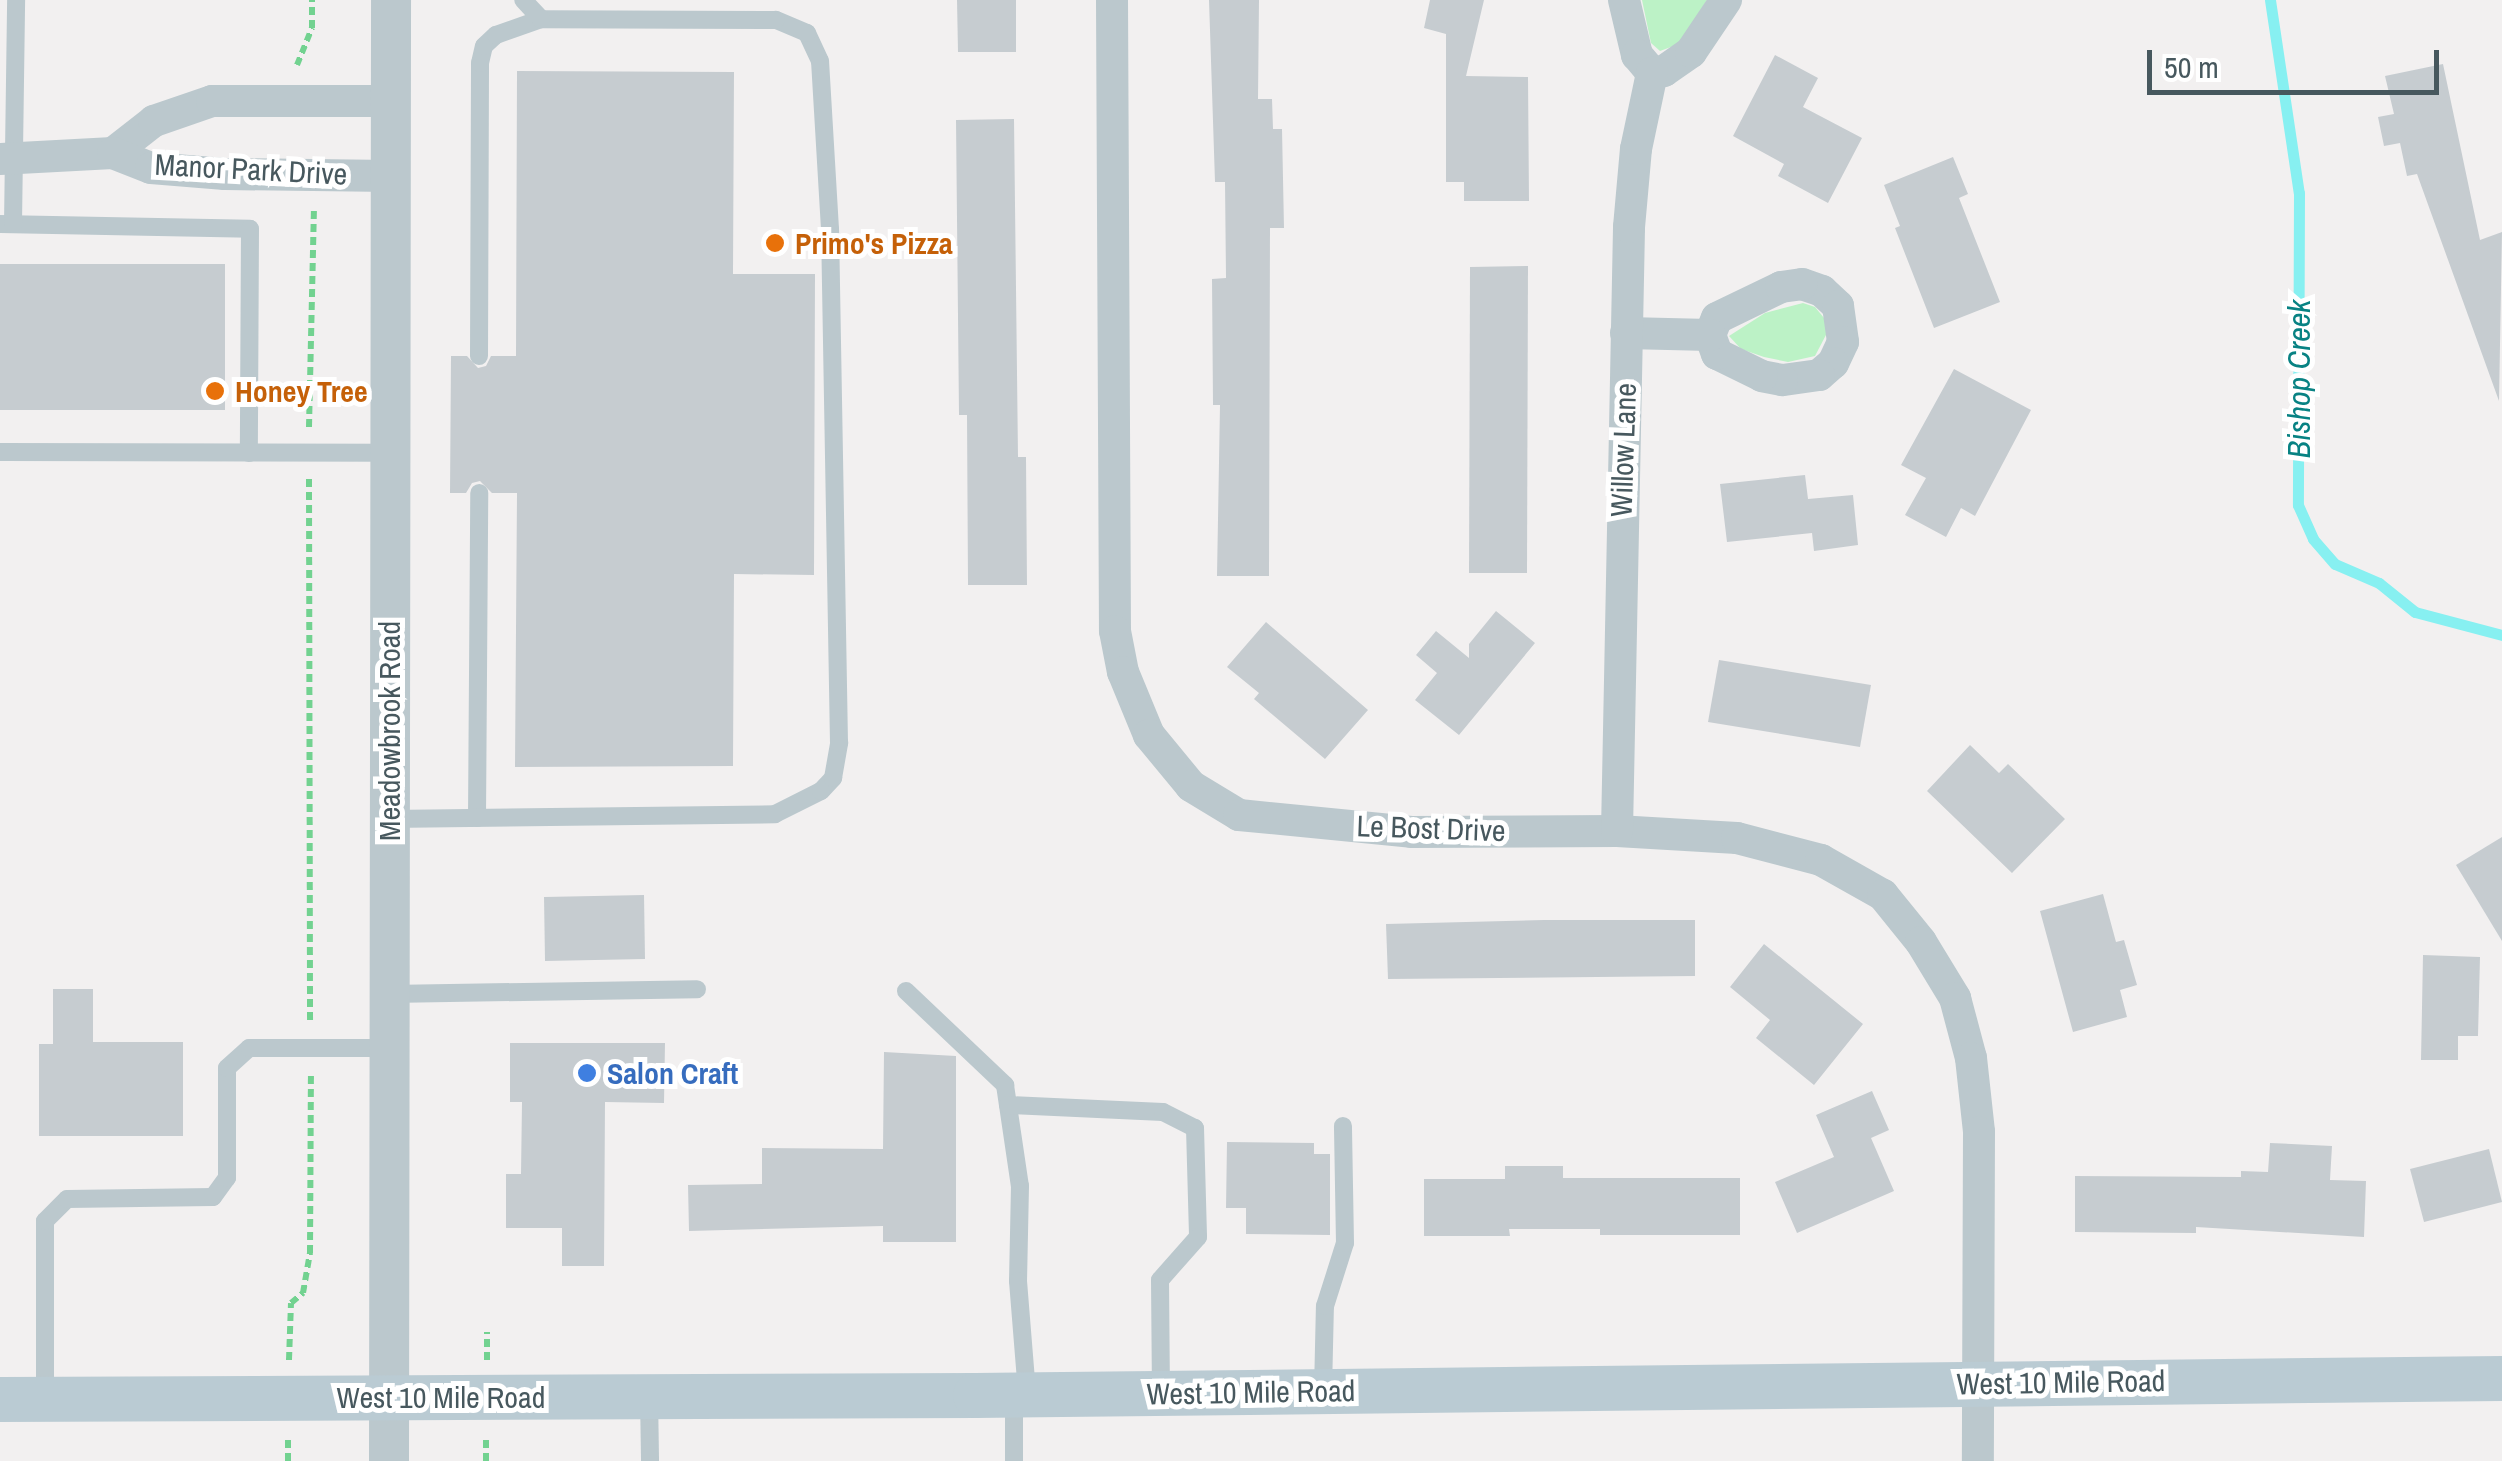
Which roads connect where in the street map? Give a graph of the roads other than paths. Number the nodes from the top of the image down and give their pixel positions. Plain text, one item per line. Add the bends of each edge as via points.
1 (16, 0) edge
2 (391, 0) edge
3 (522, 0) edge
4 (1112, 0) edge
5 (1624, 0) edge
6 (1726, 0) edge
7 (541, 20) junction
8 (1652, 72) junction
9 (391, 100) junction
10 (113, 152) junction
11 (7, 159) edge
12 (390, 176) junction
13 (6, 224) edge
14 (1626, 333) junction
15 (1710, 335) dead end
16 (480, 356) dead end
17 (0, 452) edge
18 (390, 453) junction
19 (249, 454) junction
20 (479, 493) dead end
21 (477, 818) junction
22 (389, 819) junction
23 (1618, 830) junction
24 (697, 989) dead end
25 (906, 991) dead end
26 (389, 994) junction
27 (389, 1048) junction
28 (1008, 1105) junction
29 (1343, 1126) dead end
30 (2502, 1378) edge
31 (1977, 1383) junction
32 (1323, 1391) junction
33 (1161, 1393) junction
34 (1021, 1394) junction
35 (648, 1395) junction
36 (388, 1398) junction
37 (0, 1399) edge
38 (46, 1399) junction
39 (388, 1461) edge
40 (650, 1461) edge
41 (1014, 1461) edge
42 (1978, 1461) edge

1 - 11 lane
2 - 9 street, Meadowbrook Road
3 - 7 lane
4 - 23 street, Le Bost Drive via 1115,630 1148,735 1191,786 1238,815 1411,832
5 - 8 street via 1637,55
6 - 8 street via 1691,52
7 - 16 lane via 496,35 484,46 480,64
7 - 21 lane via 776,20 807,33 820,61 830,229 839,743 832,778 775,814
8 - 14 street, Willow Lane via 1636,148
9 - 10 street, Manor Park Drive via 212,102 154,121
9 - 12 street, Meadowbrook Road
10 - 11 street, Manor Park Drive
10 - 12 street, Manor Park Drive via 151,168
11 - 13 lane
12 - 18 street, Meadowbrook Road
13 - 19 lane via 250,229
14 - 15 street
14 - 23 street, Willow Lane
17 - 19 lane
18 - 19 lane
18 - 22 street, Meadowbrook Road
20 - 21 lane
21 - 22 lane
22 - 26 street, Meadowbrook Road
23 - 31 street, Le Bost Drive via 1738,838 1821,860 1882,895 1921,942 1955,998 1970,1058 1979,1132
24 - 26 lane
25 - 28 lane via 1005,1084
26 - 27 street, Meadowbrook Road
27 - 36 street, Meadowbrook Road
27 - 38 lane via 249,1048 227,1068 227,1178 213,1197 67,1199 45,1220
28 - 33 lane via 1163,1112 1195,1128 1198,1237 1160,1280
28 - 34 lane via 1020,1186
29 - 32 lane via 1345,1242 1325,1306
30 - 31 main road, West 10 Mile Road
31 - 32 main road, West 10 Mile Road
31 - 42 street, Le Bost Drive
32 - 33 main road, West 10 Mile Road
33 - 34 main road, West 10 Mile Road
34 - 35 main road, West 10 Mile Road
34 - 41 lane
35 - 36 main road, West 10 Mile Road
35 - 40 lane
36 - 38 main road, West 10 Mile Road
36 - 39 street, Meadowbrook Road
37 - 38 main road, West 10 Mile Road

